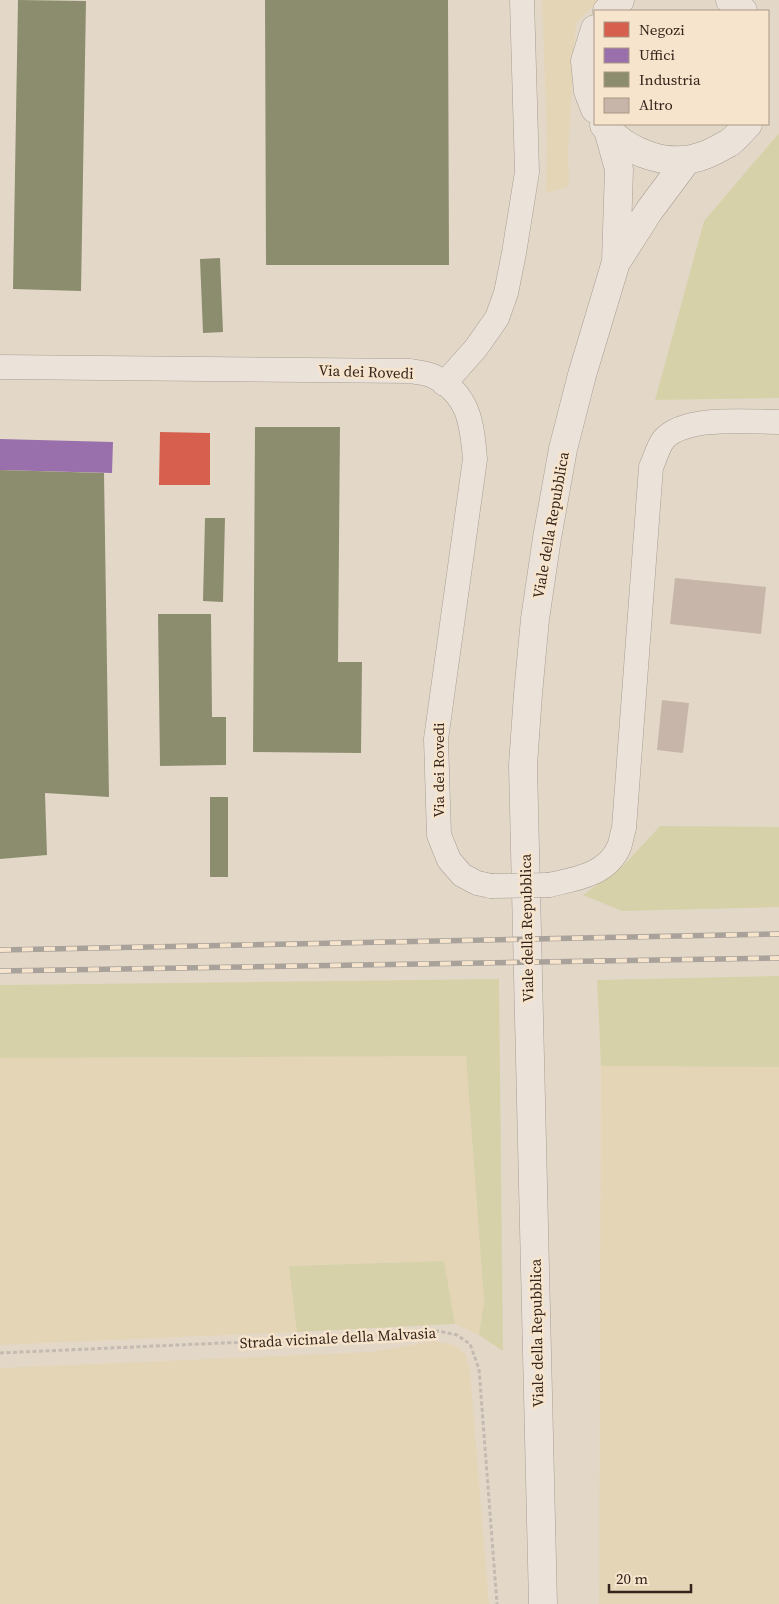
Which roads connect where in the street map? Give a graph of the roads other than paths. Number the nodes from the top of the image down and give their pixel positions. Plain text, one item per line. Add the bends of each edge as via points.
1 (522, 0) edge
2 (620, 0) edge
3 (608, 10) edge
4 (594, 32) edge
5 (594, 104) edge
6 (603, 125) edge
7 (605, 125) edge
8 (747, 125) edge
9 (687, 160) junction
10 (616, 262) junction
11 (0, 367) edge
12 (444, 384) junction
13 (779, 422) edge
14 (543, 1604) edge

1 - 12 street via 527,172 506,293 497,318
2 - 3 street
4 - 5 street, Viale della Repubblica via 585,61 588,91
6 - 10 street, Viale della Repubblica via 619,169
7 - 9 street via 619,141 645,155
8 - 9 street via 730,142 704,156
9 - 10 street, Viale della Repubblica via 649,210
10 - 14 street, Viale della Repubblica via 563,449 548,528 535,619 523,766
11 - 12 street, Via dei Rovedi via 410,371 432,376
12 - 13 street, Via dei Rovedi, bridge via 459,394 467,410 473,429 475,458 436,739 439,835 449,860 462,875 491,886 549,885 586,876 606,866 619,848 624,828 651,467 664,439 682,427 710,421

